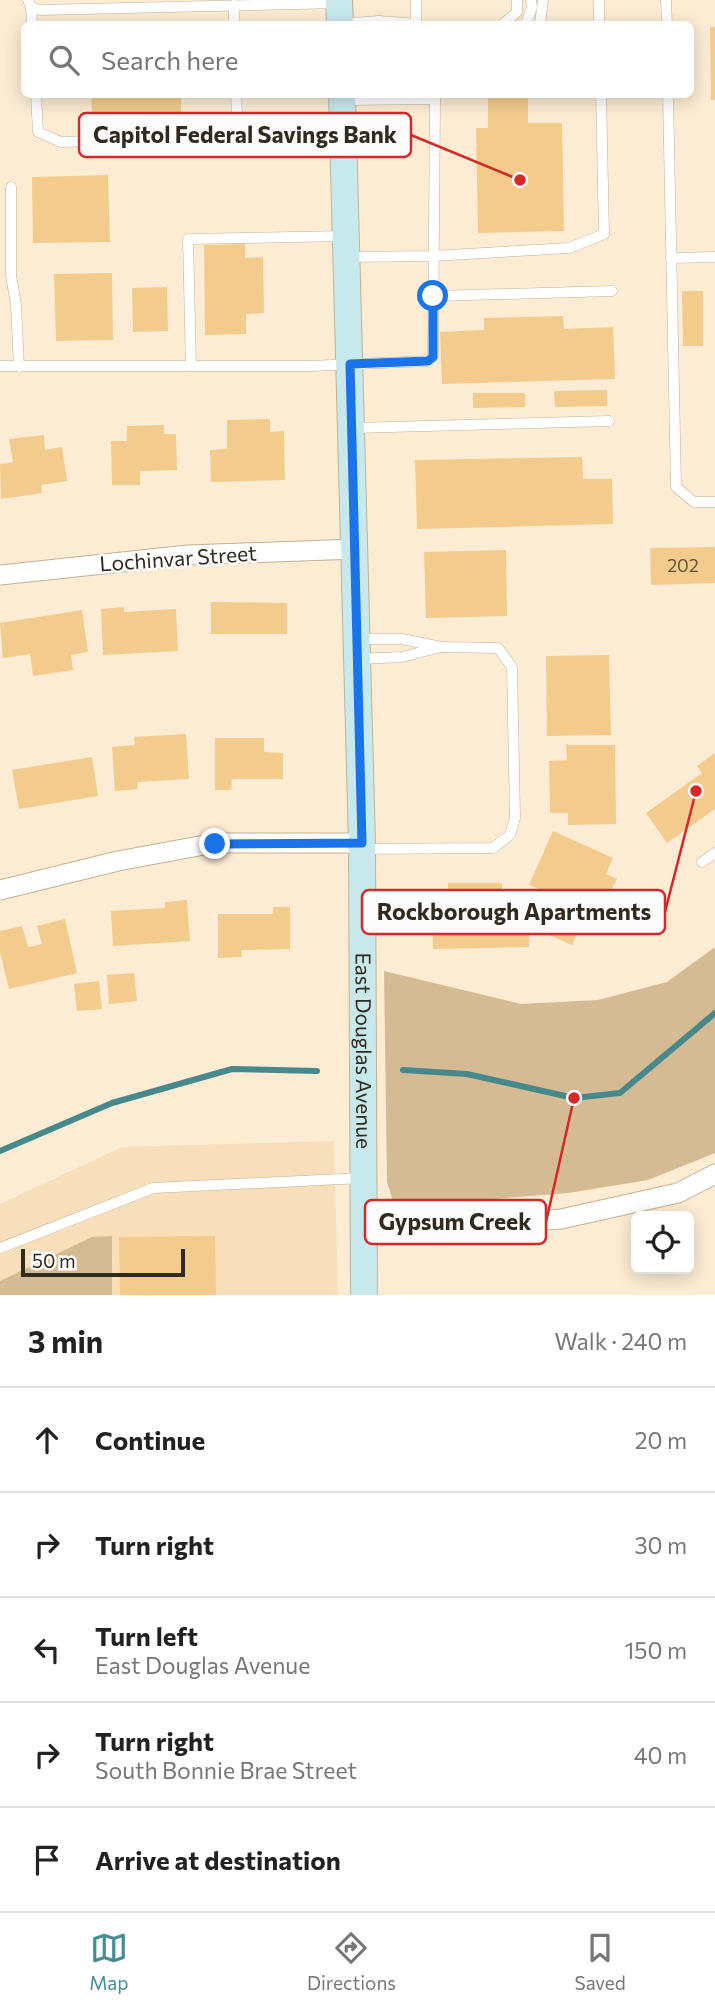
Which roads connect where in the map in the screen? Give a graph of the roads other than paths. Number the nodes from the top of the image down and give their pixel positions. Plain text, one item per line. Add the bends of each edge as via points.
1 (416, 0) edge
2 (517, 0) edge
3 (531, 0) edge
4 (543, 0) edge
5 (599, 0) edge
6 (666, 0) edge
7 (253, 2) edge
8 (174, 3) edge
9 (203, 3) edge
10 (30, 4) edge
11 (73, 4) edge
12 (95, 4) edge
13 (125, 4) edge
14 (151, 4) edge
15 (234, 5) junction
16 (340, 13) edge
17 (234, 21) edge
18 (379, 21) edge
19 (409, 21) edge
20 (506, 21) edge
21 (527, 21) edge
22 (540, 21) edge
23 (600, 21) edge
24 (667, 21) edge
25 (36, 98) edge
26 (236, 98) edge
27 (342, 98) edge
28 (388, 98) edge
29 (601, 98) edge
30 (668, 98) edge
31 (343, 133) junction
32 (237, 138) junction
33 (11, 187) dead end
34 (347, 246) junction
35 (432, 256) junction
36 (715, 257) edge
37 (671, 258) junction
38 (612, 291) dead end
39 (433, 296) junction
40 (350, 364) junction
41 (0, 366) edge
42 (191, 366) junction
43 (19, 367) junction
44 (609, 421) dead end
45 (352, 428) junction
46 (715, 502) edge
47 (356, 549) junction
48 (0, 575) edge
49 (441, 647) junction
50 (358, 649) junction
51 (362, 846) junction
52 (715, 853) edge
53 (702, 862) dead end
54 (0, 890) edge
55 (715, 1174) edge
56 (363, 1178) junction
57 (363, 1225) junction
58 (0, 1248) edge
59 (364, 1295) edge

1 - 19 lane
2 - 20 lane via 517,12
3 - 21 lane
4 - 22 lane
5 - 23 lane
6 - 24 lane
7 - 15 lane
7 - 16 lane
8 - 9 lane
8 - 14 lane
9 - 15 lane
10 - 11 lane via 40,10
11 - 12 lane
12 - 13 lane
13 - 14 lane
15 - 17 lane
16 - 18 lane
25 - 32 lane via 38,132 61,142
26 - 32 lane
27 - 31 street, East Douglas Avenue
28 - 35 lane via 435,99
29 - 35 lane via 604,234 569,248
30 - 37 lane
31 - 32 lane
31 - 34 street, East Douglas Avenue
33 - 43 lane
34 - 35 lane
34 - 40 street, East Douglas Avenue
34 - 42 lane via 188,239
35 - 39 lane
36 - 37 lane
37 - 46 lane via 676,487 694,502
38 - 39 lane
39 - 40 lane via 433,357 428,361
40 - 42 lane
40 - 45 street, East Douglas Avenue
41 - 43 lane
42 - 43 lane
44 - 45 lane
45 - 47 street, East Douglas Avenue
47 - 48 street, Lochinvar Street via 188,555
47 - 50 street, East Douglas Avenue
49 - 50 lane via 402,639
49 - 50 lane via 402,657
49 - 51 lane via 499,648 512,667 514,818 510,835 493,848
50 - 51 street, East Douglas Avenue
51 - 54 street via 215,844 118,861
51 - 56 street, East Douglas Avenue
52 - 53 lane
55 - 57 street via 678,1193 561,1219
56 - 57 street, East Douglas Avenue
56 - 58 lane via 153,1188
57 - 59 street, East Douglas Avenue

